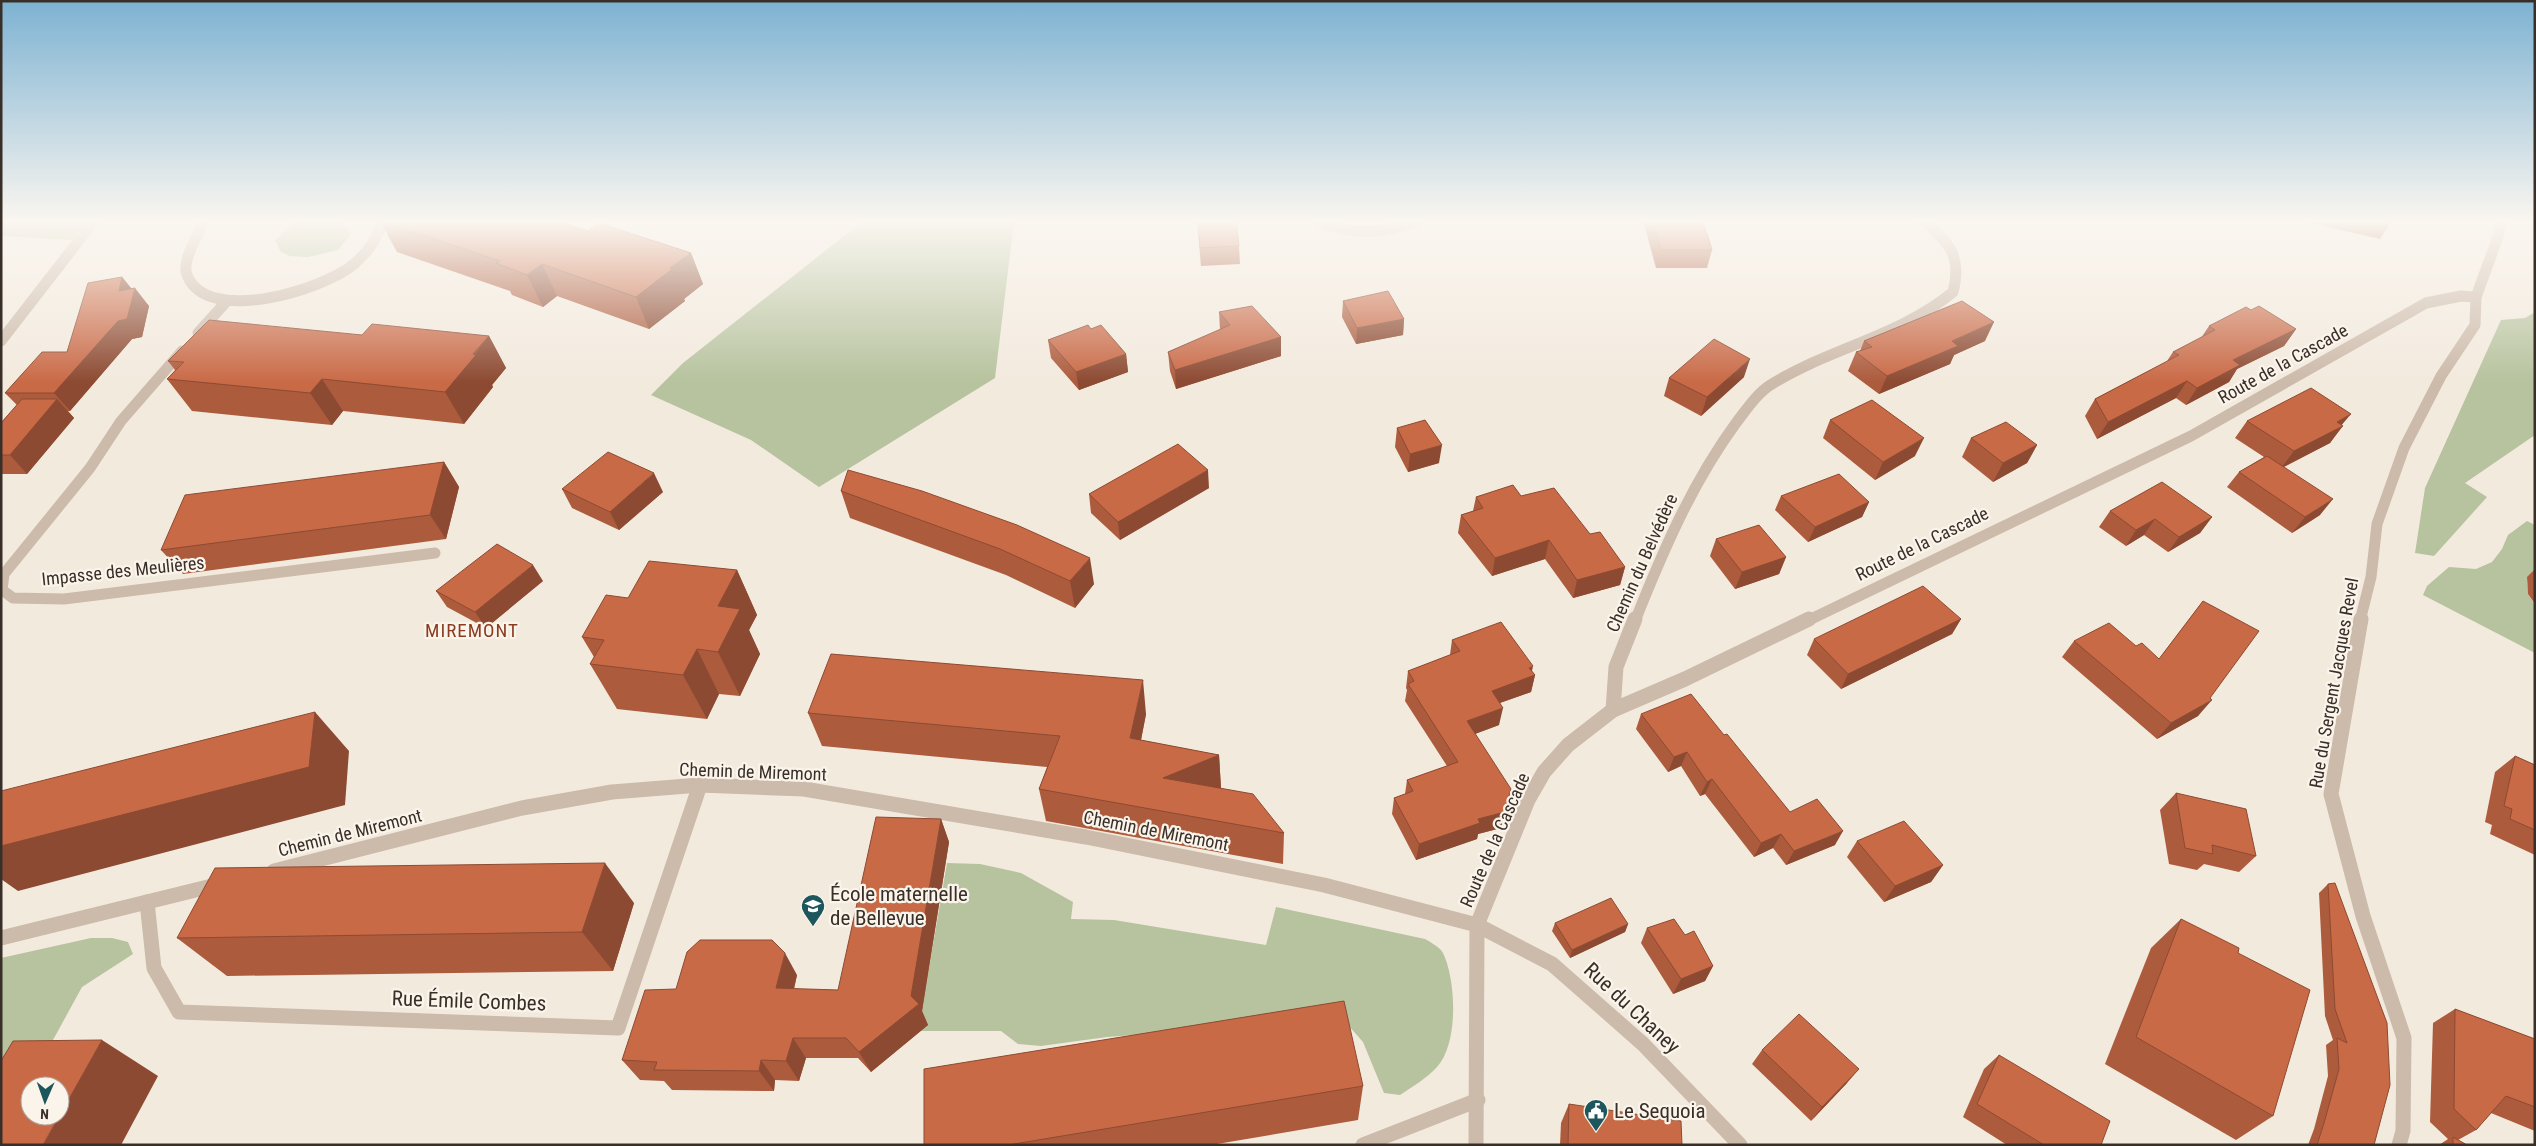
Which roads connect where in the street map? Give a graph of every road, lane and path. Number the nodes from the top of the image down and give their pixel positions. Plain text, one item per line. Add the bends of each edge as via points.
1 (53, 274) edge
2 (187, 274) edge
3 (339, 274) edge
4 (1956, 274) edge
5 (2483, 274) edge
6 (2476, 297) junction
7 (226, 302) junction
8 (1, 341) edge
9 (435, 553) dead end
10 (1613, 710) junction
11 (700, 785) junction
12 (263, 874) edge
13 (234, 881) edge
14 (147, 902) junction
15 (1477, 926) junction
16 (1, 938) edge
17 (1478, 1100) junction
18 (1363, 1145) edge
19 (1476, 1145) edge
20 (1740, 1145) edge
21 (2400, 1145) edge

1 - 8 street
2 - 7 street via 194,287
3 - 7 street via 278,298
4 - 10 street, Chemin du Belvédère via 1953,292 1931,310 1770,385 1745,411 1714,453 1668,537 1616,667
5 - 6 street, Rue du Sergent Jacques Revel
6 - 10 street, Route de la Cascade via 2461,296 2426,303 2192,436 1685,679
6 - 21 street, Rue du Sergent Jacques Revel via 2475,324 2440,376 2404,448 2377,524 2371,577 2356,639 2331,794 2363,916 2404,1038
7 - 9 street, Impasse des Meulières via 121,421 90,468 4,574 2,590 14,598 64,599
10 - 15 street, Route de la Cascade via 1568,745 1544,772 1528,800
11 - 12 street, Chemin de Miremont via 612,792 522,808
11 - 14 street, Rue Émile Combes via 618,1028 179,1012 154,968
11 - 15 street, Chemin de Miremont via 804,789 959,814 1237,866 1324,885
13 - 14 street
14 - 16 street
15 - 17 street
15 - 20 street, Rue du Chaney via 1552,964 1643,1044
17 - 18 street
17 - 19 street

